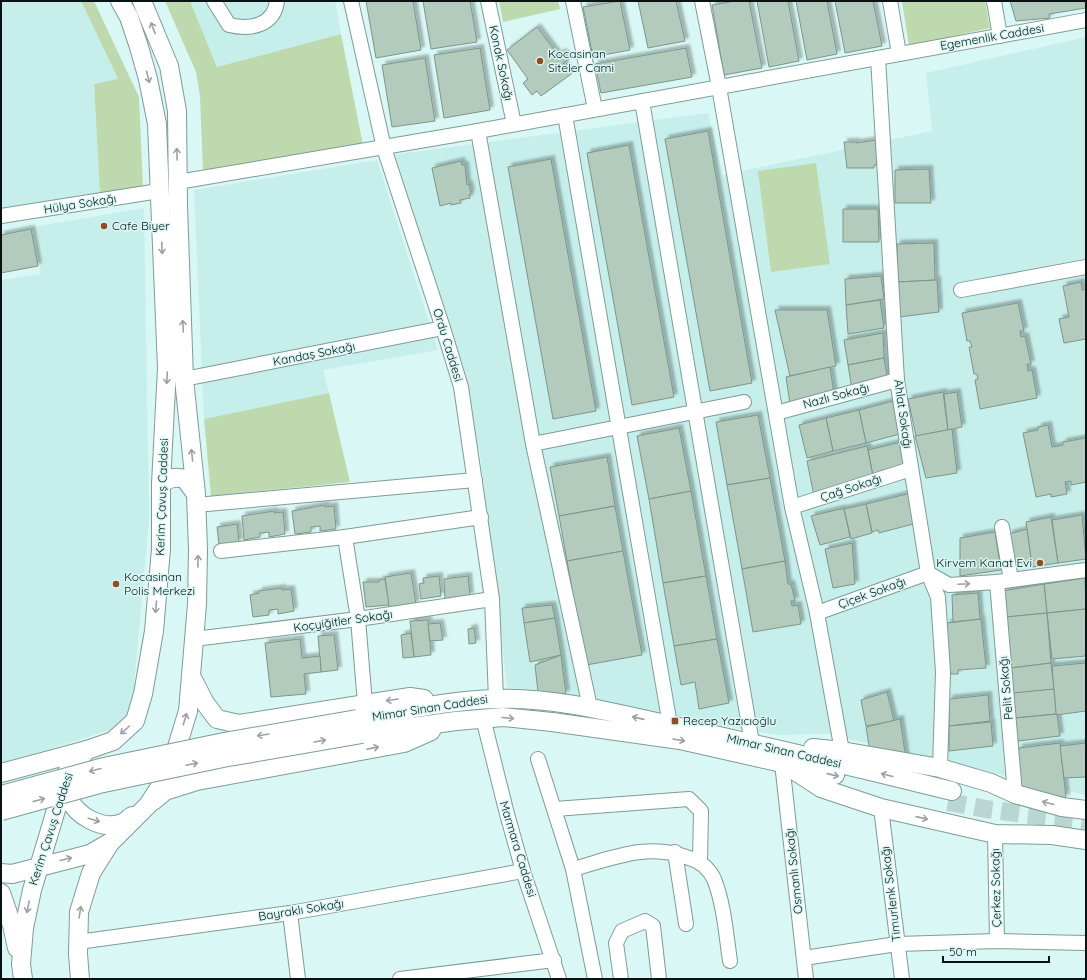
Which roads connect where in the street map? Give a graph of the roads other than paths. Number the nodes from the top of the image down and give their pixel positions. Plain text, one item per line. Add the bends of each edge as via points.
1 (120, 1) edge
2 (142, 1) edge
3 (214, 1) edge
4 (277, 1) edge
5 (351, 1) edge
6 (488, 1) edge
7 (573, 1) edge
8 (702, 1) edge
9 (890, 1) edge
10 (994, 1) edge
11 (1086, 20) edge
12 (1000, 36) junction
13 (899, 54) junction
14 (878, 58) junction
15 (719, 87) junction
16 (642, 101) junction
17 (595, 109) junction
18 (565, 115) junction
19 (514, 124) junction
20 (478, 131) junction
21 (384, 148) junction
22 (178, 182) junction
23 (159, 191) junction
24 (1, 216) edge
25 (1086, 267) edge
26 (961, 290) dead end
27 (444, 328) junction
28 (184, 379) junction
29 (897, 380) junction
30 (744, 402) dead end
31 (695, 412) junction
32 (776, 413) junction
33 (619, 427) junction
34 (533, 444) junction
35 (911, 469) junction
36 (475, 480) junction
37 (161, 484) junction
38 (196, 500) junction
39 (792, 507) junction
40 (481, 517) junction
41 (1002, 527) dead end
42 (345, 537) junction
43 (222, 552) dead end
44 (1086, 570) edge
45 (928, 573) junction
46 (1011, 580) junction
47 (997, 582) junction
48 (492, 599) junction
49 (817, 613) junction
50 (358, 619) junction
51 (194, 639) junction
52 (191, 675) junction
53 (496, 699) junction
54 (590, 707) junction
55 (483, 718) junction
56 (361, 719) junction
57 (456, 721) junction
58 (670, 725) junction
59 (752, 742) junction
60 (87, 750) junction
61 (842, 751) junction
62 (538, 758) dead end
63 (782, 763) junction
64 (940, 768) junction
65 (1, 773) edge
66 (65, 780) junction
67 (1015, 794) junction
68 (1, 795) edge
69 (148, 805) junction
70 (881, 808) junction
71 (554, 809) junction
72 (1, 810) edge
73 (1086, 810) edge
74 (995, 834) junction
75 (1086, 840) edge
76 (110, 843) junction
77 (675, 852) junction
78 (700, 862) junction
79 (38, 866) junction
80 (573, 869) junction
81 (523, 871) junction
82 (1, 873) edge
83 (1, 893) edge
84 (290, 913) junction
85 (686, 924) dead end
86 (997, 941) junction
87 (78, 942) junction
88 (1086, 943) edge
89 (897, 944) junction
90 (804, 958) junction
91 (554, 960) junction
92 (730, 961) dead end
93 (22, 972) edge
94 (80, 979) edge
95 (298, 979) edge
96 (400, 979) edge
97 (559, 979) edge
98 (595, 979) edge
99 (621, 979) edge
100 (659, 979) edge
101 (806, 979) edge
102 (902, 979) edge

1 -> 23 main road, Kerim Çavuş Caddesi via 129,17 148,79 157,124
22 -> 2 main road via 177,111 169,66
3 - 4 street via 229,25 242,28 262,24 276,11
5 - 21 street, Ordu Caddesi
6 - 19 street, Konak Sokağı
7 - 17 street
8 - 15 street
9 - 13 street
10 - 12 street
11 - 12 street, Egemenlik Caddesi
12 - 13 street, Egemenlik Caddesi
13 - 14 street, Egemenlik Caddesi
14 - 15 street, Egemenlik Caddesi
14 - 29 street, Ahlat Sokağı
15 - 16 street, Egemenlik Caddesi
15 - 32 street
16 - 17 street, Egemenlik Caddesi
16 - 31 street
17 - 18 street, Egemenlik Caddesi
18 - 19 street, Egemenlik Caddesi
18 - 33 street
19 - 20 street, Egemenlik Caddesi
20 - 21 street, Egemenlik Caddesi
20 - 34 street
21 - 22 street, Egemenlik Caddesi
21 - 27 street, Ordu Caddesi
28 -> 22 main road
23 - 24 street, Hülya Sokağı
23 -> 37 main road, Kerim Çavuş Caddesi via 167,368
25 - 26 street
27 - 28 street, Kandaş Sokağı
27 - 36 street, Ordu Caddesi via 461,387
38 -> 28 main road
29 - 32 street, Nazlı Sokağı
29 - 35 street, Ahlat Sokağı
30 - 31 street
31 - 33 street
31 - 59 street
32 - 39 street
33 - 34 street
33 - 58 street
34 - 54 street
35 - 39 street, Çağ Sokağı
35 - 45 street, Ahlat Sokağı
36 - 38 street
36 - 40 street, Ordu Caddesi
37 - 38 main road via 169,478 185,478
37 -> 60 main road, Kerim Çavuş Caddesi via 161,549 154,631 141,701 135,721 113,741
51 -> 38 main road via 198,550
39 - 49 street
40 - 42 street
40 - 48 street, Ordu Caddesi
41 - 46 street
42 - 43 street
42 - 50 street
44 - 46 street
45 -> 47 street via 950,585
45 - 49 street, Çiçek Sokağı
45 - 64 street, Ahlat Sokağı via 938,597 942,665
46 - 47 street
47 - 67 street, Pelit Sokağı
48 - 50 street, Koçyiğitler Sokağı
48 - 53 street, Ordu Caddesi
49 - 61 street
50 - 51 street, Koçyiğitler Sokağı
50 - 56 street
51 - 52 main road
52 - 56 main road via 204,702 217,719 239,724
69 -> 52 main road via 169,773 188,711
53 - 54 main road, Mimar Sinan Caddesi via 527,699
53 -> 56 main road, Mimar Sinan Caddesi via 459,701
58 -> 54 main road, Mimar Sinan Caddesi
55 - 57 main road, Mimar Sinan Caddesi
55 -> 63 main road, Mimar Sinan Caddesi via 503,717 552,722 680,740
55 - 81 street, Marmara Caddesi via 506,814
56 - 57 main road, Mimar Sinan Caddesi
56 -> 68 main road, Mimar Sinan Caddesi, bridge via 224,742 104,767
72 -> 56 main road, Mimar Sinan Caddesi, bridge via 100,784 223,758
69 -> 57 main road via 165,791 197,781 404,743
58 - 59 main road, Mimar Sinan Caddesi
59 - 61 main road
63 -> 59 main road, Mimar Sinan Caddesi via 950,797
60 - 65 main road
60 - 66 main road, Kerim Çavuş Caddesi via 68,770
61 - 64 main road
62 - 71 street
63 - 70 main road via 821,788
63 - 90 street, Osmanlı Sokağı
64 - 67 main road via 991,783
66 -> 69 main road via 68,798 86,818 107,824 122,823
66 - 79 main road, Kerim Çavuş Caddesi
73 -> 67 main road via 1062,807
69 - 76 main road
70 -> 74 main road
70 - 89 street, Timurlenk Sokağı
71 - 78 street via 689,799 701,811
71 - 80 street
74 - 75 main road via 1052,835
74 - 86 street, Çerkez Sokağı
79 -> 76 main road via 90,854
87 -> 76 main road via 79,912 91,873
77 - 78 street
77 - 80 street via 657,850 632,853
77 - 85 street
78 - 92 street via 713,878 722,910
79 - 82 main road via 12,874
79 -> 93 main road, Kerim Çavuş Caddesi via 24,928
80 - 98 street
81 - 84 street, Bayraklı Sokağı
81 - 91 street, Marmara Caddesi
83 - 93 main road via 12,925
84 - 87 street, Bayraklı Sokağı
84 - 95 street
86 - 88 street
86 - 89 street
87 - 94 main road
89 - 90 street
89 - 102 street, Timurlenk Sokağı
90 - 101 street, Osmanlı Sokağı
91 - 96 street
91 - 97 street, Marmara Caddesi
99 - 100 street via 616,943 622,931 645,922 653,926

